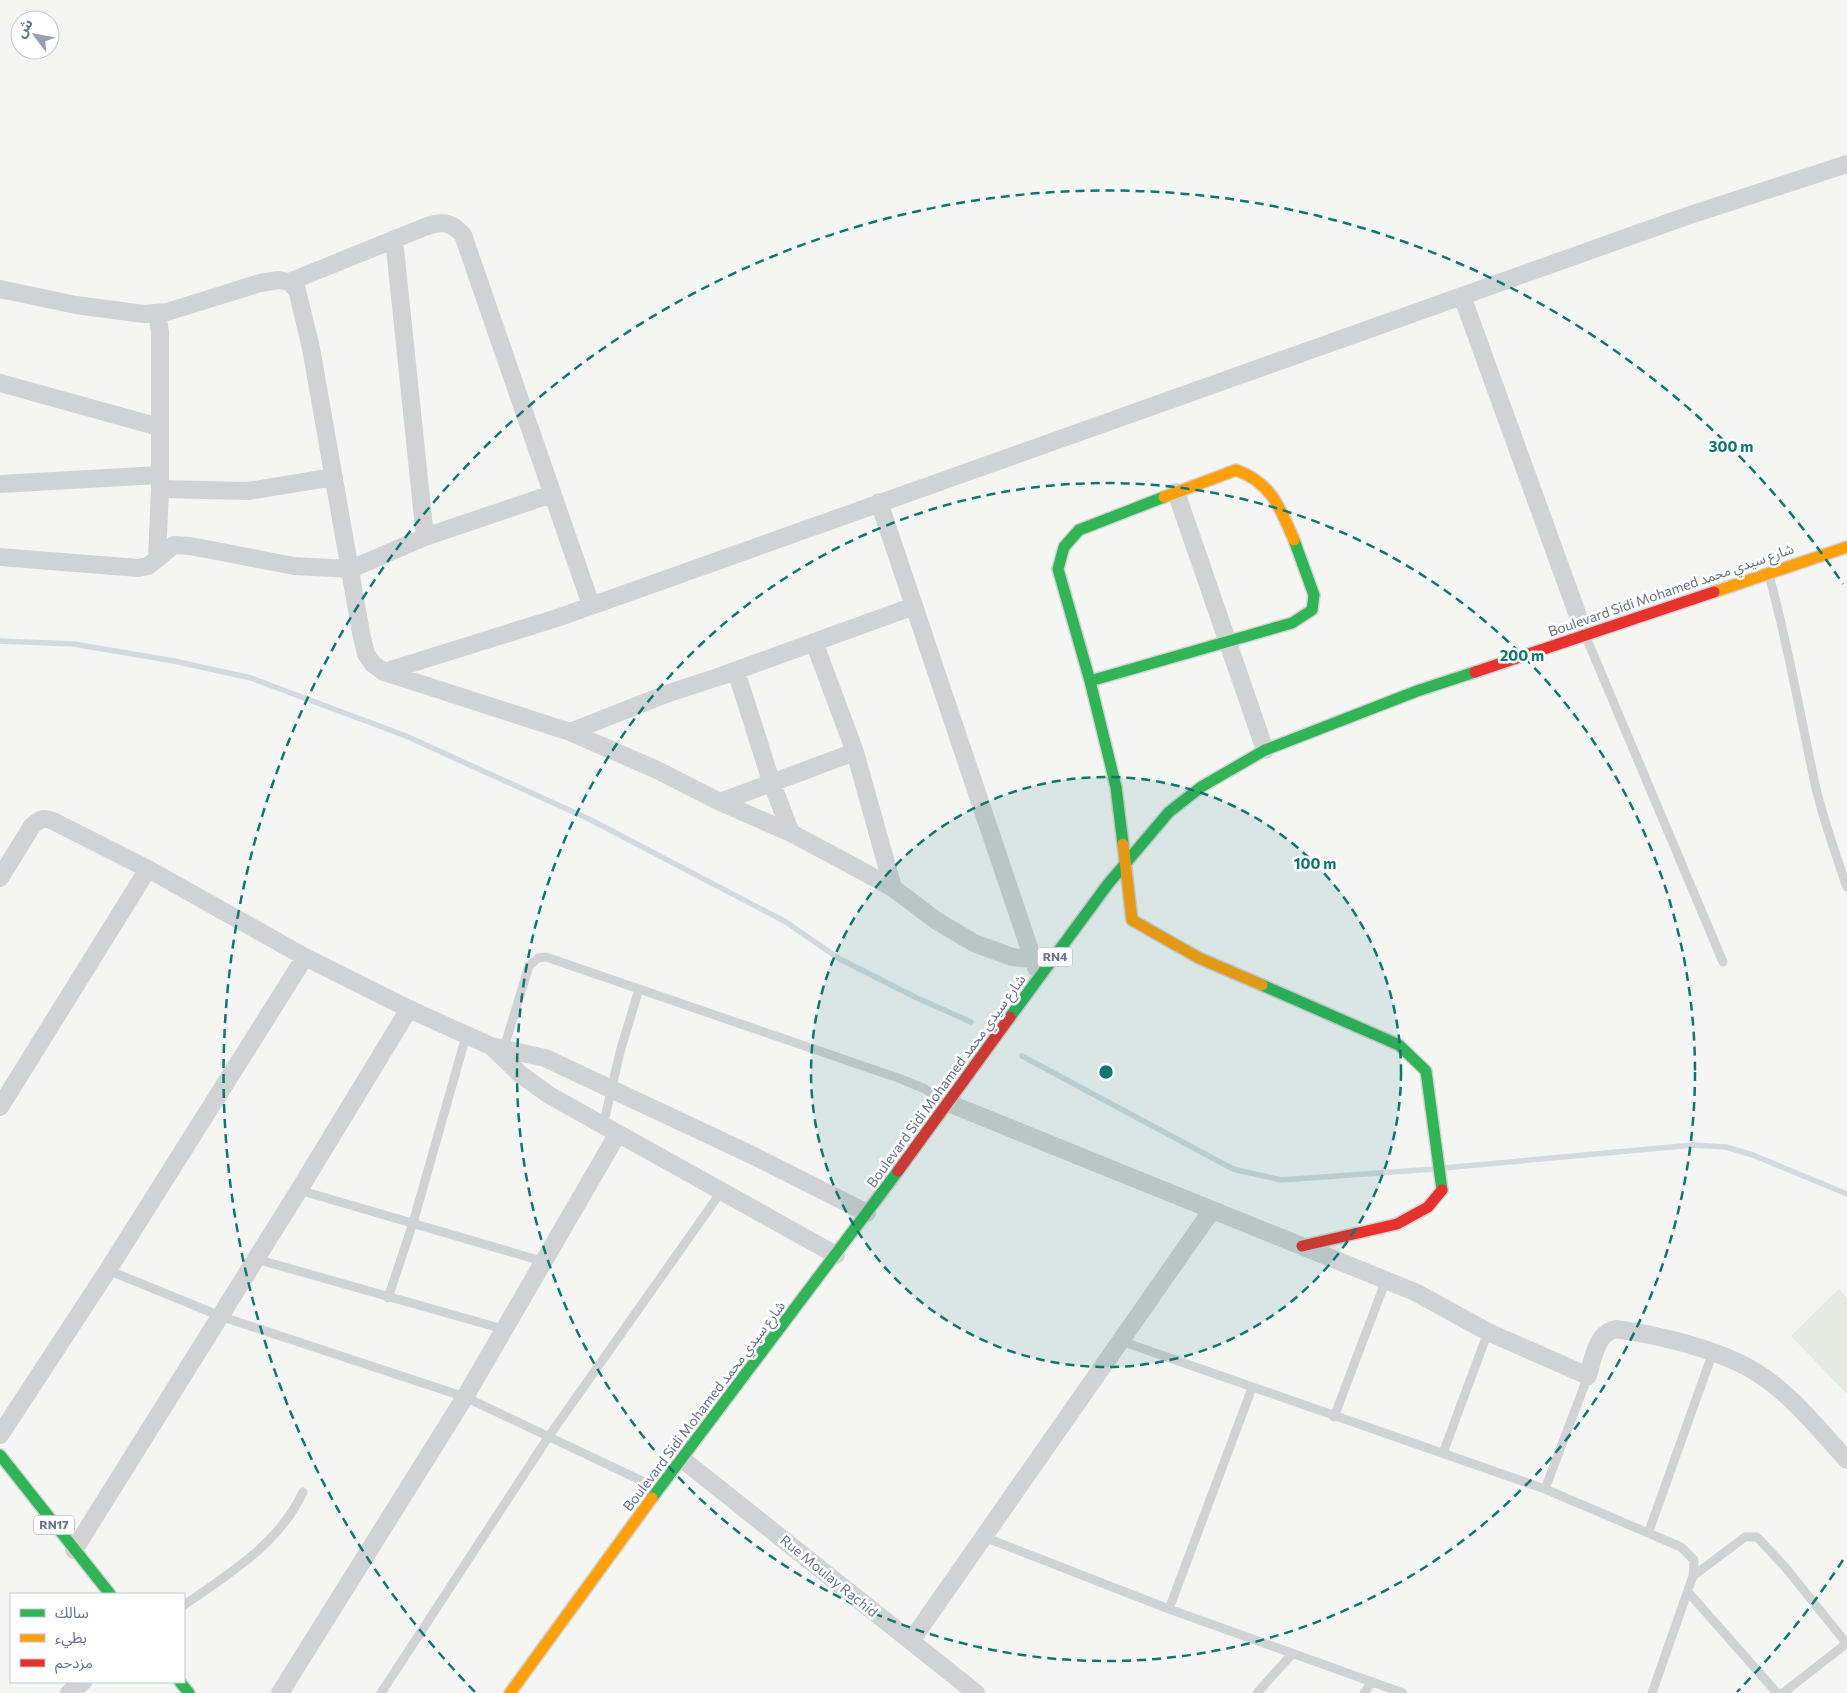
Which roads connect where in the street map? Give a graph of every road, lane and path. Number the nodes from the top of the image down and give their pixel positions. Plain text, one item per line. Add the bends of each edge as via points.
1 (1847, 164) edge
2 (394, 240) junction
3 (289, 282) junction
4 (0, 288) edge
5 (1462, 296) junction
6 (157, 313) junction
7 (0, 383) edge
8 (159, 428) junction
9 (334, 477) junction
10 (160, 482) junction
11 (0, 484) edge
12 (1176, 492) junction
13 (552, 494) junction
14 (879, 502) junction
15 (426, 537) junction
16 (1847, 547) edge
17 (0, 557) edge
18 (157, 559) junction
19 (351, 569) junction
20 (1768, 573) junction
21 (591, 605) junction
22 (914, 606) junction
23 (1585, 635) junction
24 (1227, 641) junction
25 (814, 642) junction
26 (736, 671) junction
27 (384, 672) junction
28 (1090, 681) junction
29 (570, 732) junction
30 (1265, 750) junction
31 (855, 752) junction
32 (771, 781) junction
33 (720, 802) junction
34 (791, 833) junction
35 (1126, 863) junction
36 (148, 869) junction
37 (0, 878) edge
38 (1847, 887) edge
39 (893, 888) junction
40 (305, 957) junction
41 (1032, 959) junction
42 (1723, 962) dead end
43 (1040, 978) junction
44 (639, 989) junction
45 (409, 1009) junction
46 (466, 1036) junction
47 (499, 1050) junction
48 (612, 1089) junction
49 (948, 1103) junction
50 (0, 1107) edge
51 (610, 1131) junction
52 (299, 1190) junction
53 (721, 1192) junction
54 (1212, 1210) junction
55 (867, 1213) junction
56 (413, 1223) junction
57 (1302, 1246) junction
58 (836, 1255) junction
59 (256, 1259) junction
60 (545, 1262) junction
61 (108, 1270) junction
62 (1386, 1280) junction
63 (388, 1298) junction
64 (220, 1316) junction
65 (503, 1329) junction
66 (1488, 1332) junction
67 (1121, 1341) junction
68 (1713, 1352) junction
69 (1588, 1376) junction
70 (1252, 1388) junction
71 (465, 1396) junction
72 (1334, 1417) junction
73 (0, 1435) edge
74 (550, 1436) junction
75 (1444, 1453) junction
76 (0, 1455) edge
77 (682, 1459) junction
78 (1847, 1460) edge
79 (659, 1489) junction
80 (1545, 1489) junction
81 (302, 1492) dead end
82 (1649, 1531) junction
83 (984, 1537) junction
84 (74, 1550) junction
85 (1693, 1576) junction
86 (1688, 1592) junction
87 (109, 1593) edge
88 (185, 1604) edge
89 (1169, 1609) junction
90 (911, 1641) junction
91 (1847, 1644) edge
92 (1292, 1654) junction
93 (1372, 1682) junction
94 (82, 1683) edge
95 (181, 1683) edge
96 (69, 1693) edge
97 (189, 1693) edge
98 (280, 1693) edge
99 (381, 1693) edge
100 (510, 1693) edge
101 (976, 1693) edge
102 (1257, 1693) edge
103 (1364, 1693) edge
104 (1403, 1693) edge
105 (1652, 1693) edge
106 (1777, 1693) edge
107 (1784, 1693) edge

1 - 5 street via 1687,216
2 - 3 street
2 - 13 street via 440,222 456,227 463,234
2 - 15 street
3 - 6 street via 260,283
3 - 9 street via 297,290 307,332
4 - 6 street via 114,312
5 - 14 street
5 - 23 street
6 - 8 street via 160,332
7 - 8 street
8 - 10 street
9 - 10 street via 248,491
9 - 19 street
10 - 11 street
10 - 18 street
12 - 24 street
12 - 24 main road via 1236,470 1260,481 1270,492 1290,531 1314,595 1312,610 1292,623
12 - 28 main road via 1078,530 1062,549 1058,569
13 - 15 street
13 - 21 street
14 - 21 street
14 - 22 street
15 - 19 street
16 - 20 main road, Boulevard Sidi Mohamed شارع سيدي محمد / RN4
17 - 18 street via 138,568
18 - 19 street via 174,545 294,566
19 - 27 street via 366,654
20 - 23 main road, Boulevard Sidi Mohamed شارع سيدي محمد / RN4
20 - 38 lane via 1790,658 1815,786
21 - 27 street
22 - 25 street
22 - 41 street
23 - 30 main road, Boulevard Sidi Mohamed شارع سيدي محمد / RN4 via 1417,691
23 - 42 lane
24 - 28 main road
24 - 30 street
25 - 26 street
25 - 31 street
26 - 29 street
26 - 32 street
27 - 29 street
28 - 35 main road via 1116,787
29 - 33 street
30 - 35 main road, Boulevard Sidi Mohamed شارع سيدي محمد / RN4 via 1201,786 1170,812
31 - 32 street
31 - 39 street
32 - 33 street
32 - 34 street
33 - 34 street
34 - 39 street
35 - 43 main road, Boulevard Sidi Mohamed شارع سيدي محمد / RN4
35 - 57 main road via 1132,920 1199,958 1399,1045 1426,1071 1443,1190 1428,1207 1397,1224
36 - 37 street via 73,829 45,818 32,826
36 - 40 street
36 - 50 street
39 - 41 street via 936,921 974,943 1012,958
40 - 45 street
40 - 61 street
41 - 43 street
43 - 49 main road, Boulevard Sidi Mohamed شارع سيدي محمد / RN4
44 - 47 lane via 564,962 538,958 529,966
44 - 48 lane
44 - 49 lane via 909,1082
45 - 46 street
45 - 52 street
46 - 47 street
46 - 56 lane
47 - 48 street via 545,1058
47 - 51 street via 531,1082
48 - 51 lane
48 - 55 street
49 - 54 street
49 - 55 main road, Boulevard Sidi Mohamed شارع سيدي محمد / RN4
51 - 53 street
51 - 60 street
52 - 56 lane
52 - 59 street
53 - 58 street
53 - 74 lane
54 - 57 street
54 - 67 street
55 - 58 main road, Boulevard Sidi Mohamed شارع سيدي محمد / RN4
56 - 60 lane
56 - 63 lane
57 - 62 street
58 - 77 main road, Boulevard Sidi Mohamed شارع سيدي محمد / RN4
59 - 63 lane
59 - 64 street
60 - 65 street
61 - 64 lane
61 - 73 street
62 - 66 street via 1427,1297
62 - 72 lane
63 - 65 lane
64 - 71 lane
64 - 84 street
65 - 71 street
66 - 69 street
66 - 75 lane
67 - 70 lane
67 - 83 street
68 - 69 street via 1609,1330 1601,1339
68 - 78 street via 1754,1371 1771,1383
68 - 82 lane
69 - 80 lane
70 - 72 lane
70 - 89 lane
71 - 74 lane
71 - 98 street
72 - 75 lane
74 - 79 lane
74 - 99 lane
75 - 80 lane
76 - 84 main road, RN17
77 - 79 main road, Boulevard Sidi Mohamed شارع سيدي محمد / RN4
77 - 90 street, Rue Moulay Rachid
79 - 100 main road, Boulevard Sidi Mohamed شارع سيدي محمد / RN4
80 - 82 lane
81 - 88 lane via 295,1508 273,1537 233,1571
82 - 85 lane via 1690,1554 1694,1560
83 - 89 lane
83 - 90 street
84 - 87 main road, RN17
85 - 86 lane
85 - 91 lane via 1745,1537 1757,1537
86 - 105 lane
86 - 106 lane
89 - 92 lane
90 - 101 street, Rue Moulay Rachid
91 - 107 lane
92 - 93 lane
92 - 102 lane
93 - 103 lane
93 - 104 lane
94 - 96 street
95 - 97 main road

